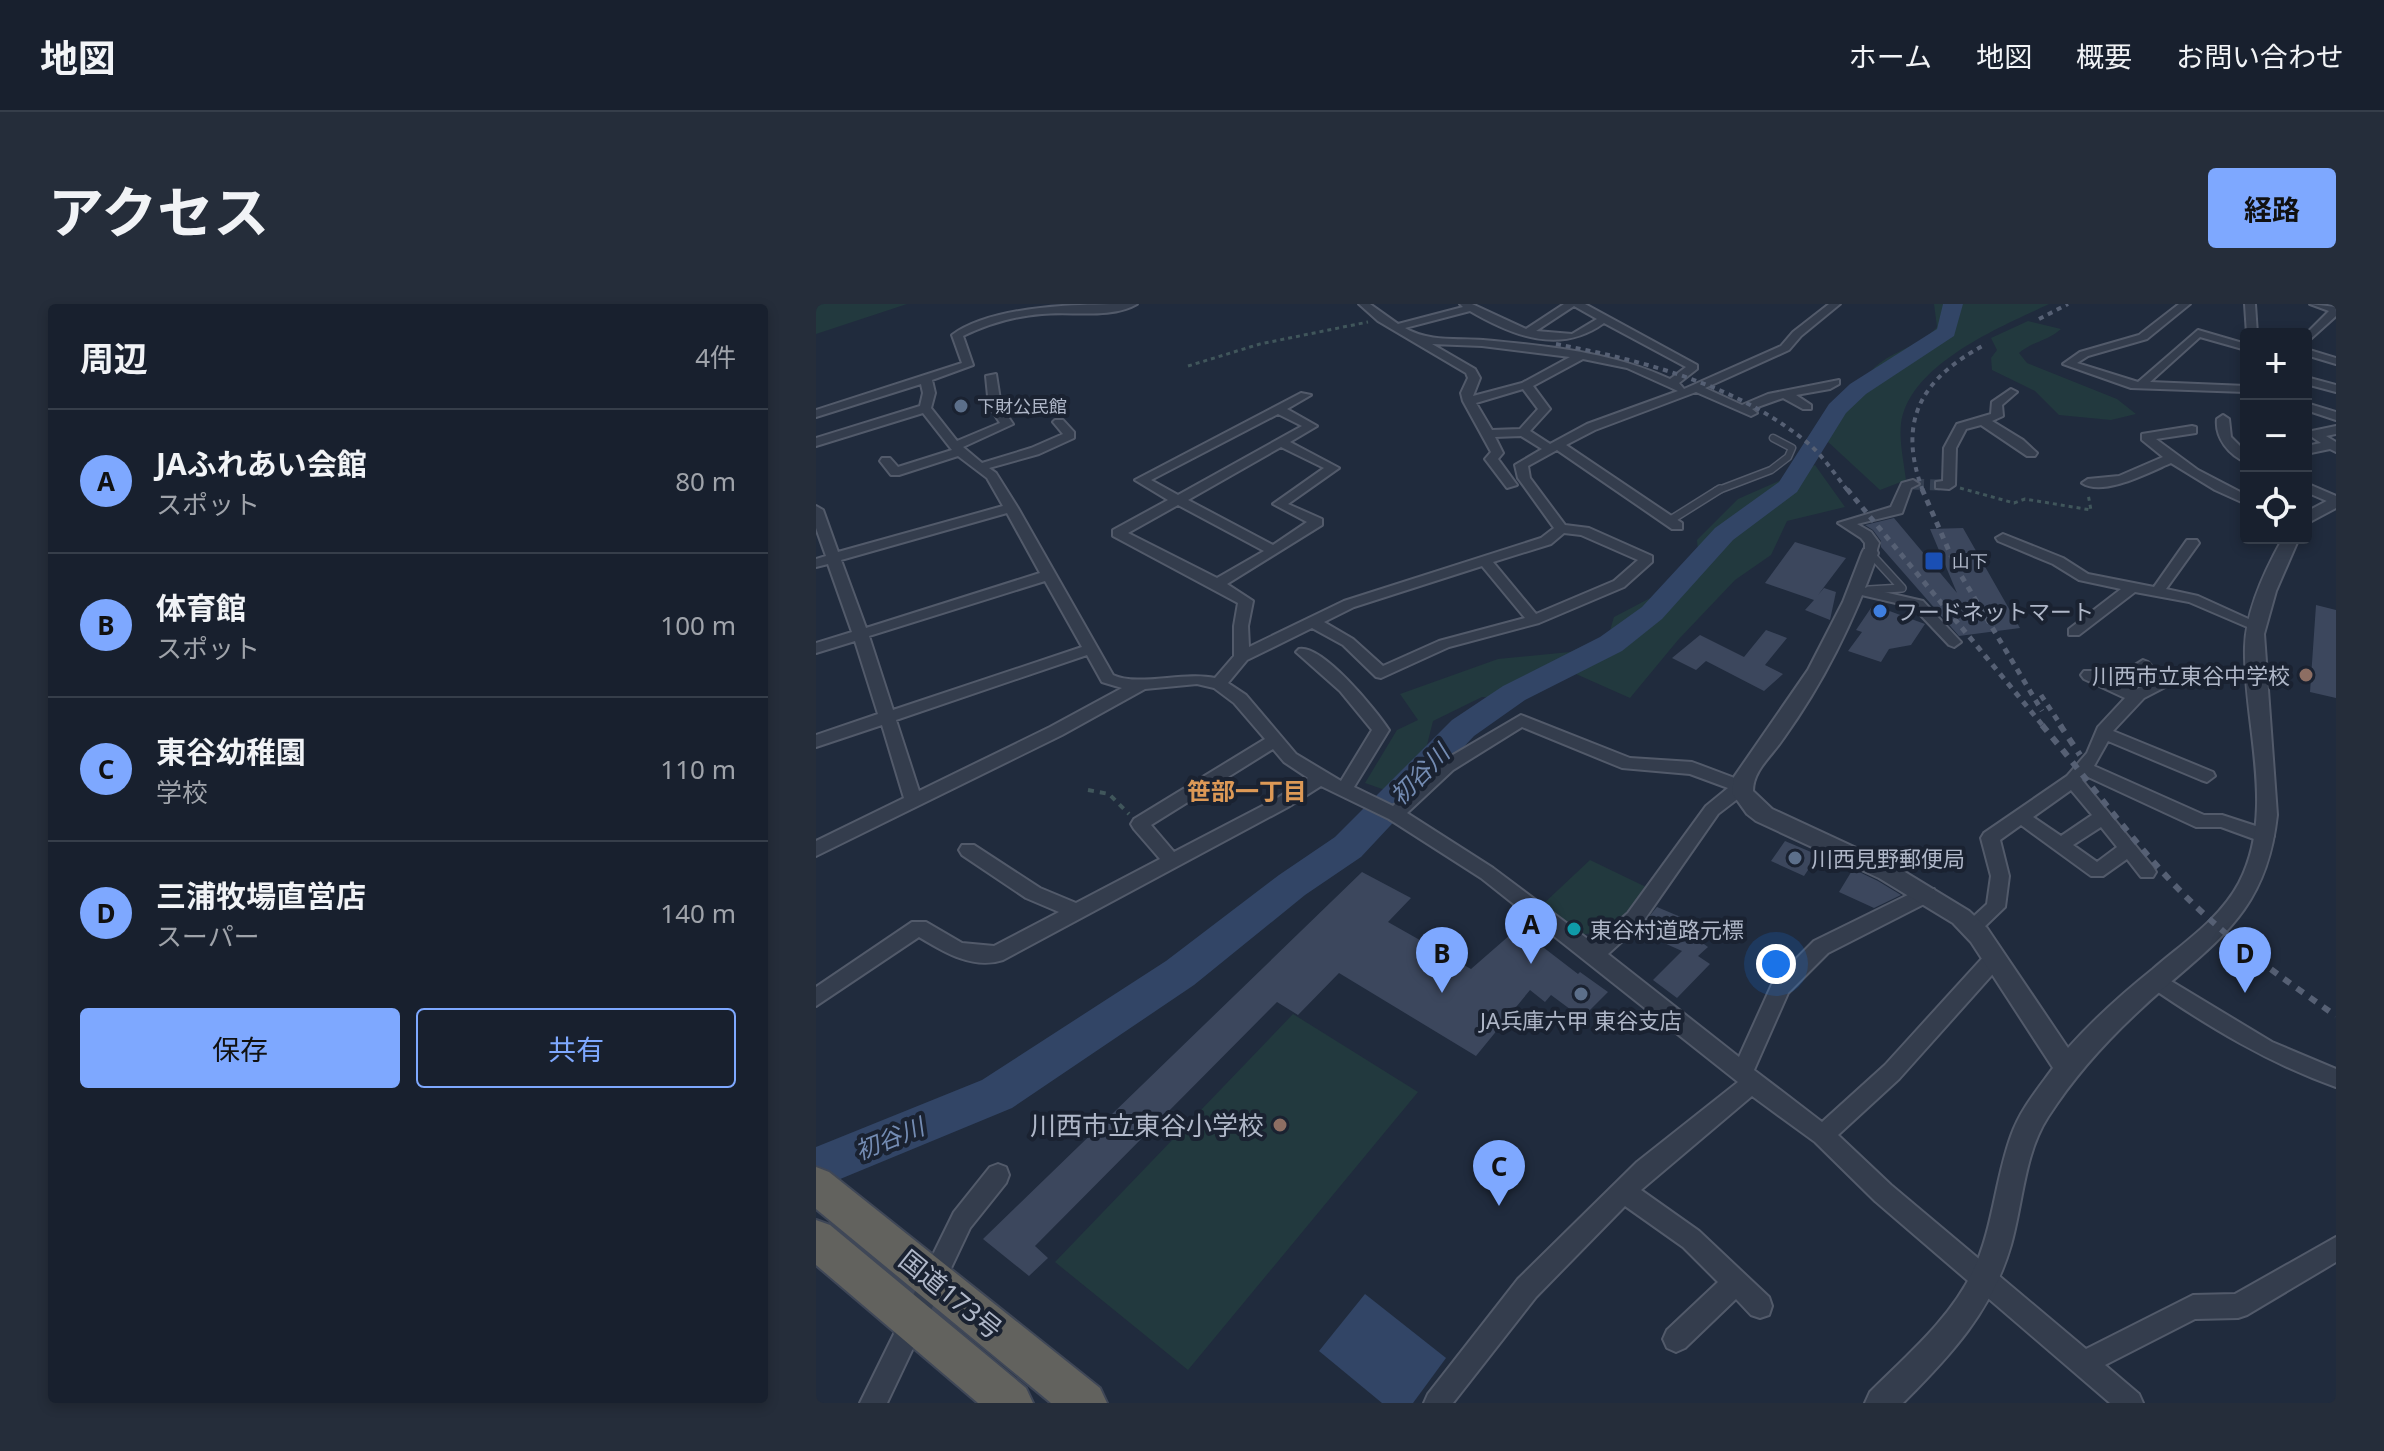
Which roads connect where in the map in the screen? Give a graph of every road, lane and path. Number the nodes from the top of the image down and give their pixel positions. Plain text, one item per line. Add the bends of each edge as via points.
1 (1132, 304) edge
2 (1364, 304) edge
3 (1574, 304) edge
4 (2185, 304) edge
5 (2250, 304) edge
6 (2315, 304) edge
7 (1828, 305) edge
8 (1468, 306) edge
9 (1605, 318) junction
10 (1382, 319) junction
11 (1397, 327) junction
12 (2252, 328) edge
13 (1526, 333) junction
14 (2312, 337) edge
15 (1419, 340) junction
16 (1503, 345) junction
17 (2240, 345) edge
18 (1481, 354) dead end
19 (2312, 354) edge
20 (1582, 355) junction
21 (2336, 361) edge
22 (1188, 366) dead end
23 (992, 376) dead end
24 (926, 379) junction
25 (1835, 382) dead end
26 (2312, 382) edge
27 (1671, 384) junction
28 (1526, 385) junction
29 (2141, 385) junction
30 (2240, 389) edge
31 (2336, 389) edge
32 (1692, 390) junction
33 (2011, 392) dead end
34 (1785, 394) junction
35 (1305, 395) dead end
36 (1469, 401) junction
37 (1807, 407) dead end
38 (925, 408) junction
39 (2312, 408) edge
40 (1278, 409) junction
41 (816, 414) edge
42 (2336, 416) edge
43 (2223, 419) dead end
44 (1982, 420) junction
45 (1059, 422) dead end
46 (2192, 430) dead end
47 (2336, 430) edge
48 (1523, 432) junction
49 (1488, 434) junction
50 (1773, 438) dead end
51 (816, 442) edge
52 (1282, 443) junction
53 (1552, 446) junction
54 (2334, 446) edge
55 (957, 449) junction
56 (2312, 449) edge
57 (2031, 453) dead end
58 (2240, 453) edge
59 (2171, 458) junction
60 (886, 461) dead end
61 (980, 467) junction
62 (2086, 467) dead end
63 (1913, 484) dead end
64 (1511, 485) dead end
65 (1944, 485) joint
66 (2088, 489) junction
67 (2312, 490) edge
68 (2240, 498) edge
69 (1178, 500) junction
70 (2336, 501) edge
71 (1011, 508) junction
72 (816, 510) edge
73 (2312, 515) edge
74 (1673, 524) joint
75 (1561, 529) junction
76 (2003, 538) dead end
77 (2192, 543) dead end
78 (2287, 544) edge
79 (1274, 551) junction
80 (1870, 553) junction
81 (834, 558) junction
82 (1485, 561) junction
83 (816, 563) edge
84 (1049, 575) junction
85 (1217, 584) junction
86 (2132, 587) junction
87 (1858, 590) junction
88 (2157, 592) junction
89 (1534, 620) junction
90 (1312, 622) junction
91 (2257, 626) junction
92 (2074, 632) dead end
93 (861, 635) junction
94 (1954, 642) dead end
95 (816, 648) edge
96 (1090, 649) junction
97 (1304, 652) dead end
98 (1242, 657) junction
99 (2143, 665) dead end
100 (2089, 675) dead end
101 (1142, 684) junction
102 (1219, 684) junction
103 (2136, 697) junction
104 (885, 718) junction
105 (2103, 733) junction
106 (1275, 740) junction
107 (816, 741) edge
108 (2078, 774) junction
109 (2207, 776) dead end
110 (1320, 778) junction
111 (1742, 787) junction
112 (1344, 789) junction
113 (1088, 790) dead end
114 (914, 801) junction
115 (1395, 814) junction
116 (2020, 816) junction
117 (2102, 817) junction
118 (1140, 824) junction
119 (2265, 836) junction
120 (2060, 845) junction
121 (816, 849) edge
122 (2128, 849) junction
123 (968, 850) dead end
124 (1171, 860) junction
125 (2147, 872) dead end
126 (1927, 894) junction
127 (1074, 910) junction
128 (1972, 927) junction
129 (1594, 954) junction
130 (1993, 960) junction
131 (2156, 980) junction
132 (816, 998) edge
133 (2068, 1069) junction
134 (1747, 1078) junction
135 (2336, 1078) edge
136 (1823, 1135) junction
137 (998, 1175) dead end
138 (1624, 1191) junction
139 (824, 1192) edge
140 (816, 1239) edge
141 (2336, 1249) edge
142 (1985, 1277) junction
143 (934, 1279) junction
144 (1736, 1282) junction
145 (1760, 1306) dead end
146 (913, 1318) junction
147 (1676, 1339) dead end
148 (2084, 1363) junction
149 (873, 1403) edge
150 (1011, 1403) edge
151 (1085, 1403) edge
152 (1437, 1403) edge
153 (1881, 1403) edge
154 (2130, 1403) edge

1 - 24 street via 1046,310 973,327 957,335 968,365
2 - 10 street
3 - 9 street
3 - 13 street
4 - 29 street via 2143,337 2068,364
5 - 12 street
6 - 14 street via 2336,310
7 - 32 street via 1785,348
8 - 11 street
8 - 13 street via 1488,320
9 - 13 street via 1573,338
9 - 27 street via 1693,367
10 - 11 street
10 - 22 path via 1260,344
11 - 15 street
15 - 16 street
15 - 36 street via 1471,371
16 - 18 street
16 - 20 street
17 - 29 street via 2198,333
19 - 21 street
20 - 27 street via 1630,365
20 - 28 street
23 - 55 street via 995,406 1007,424
24 - 38 street
24 - 41 street
25 - 34 street
26 - 31 street
27 - 32 street
28 - 36 street
28 - 48 street via 1544,409
29 - 30 street
32 - 34 street via 1748,412
32 - 53 street
33 - 44 street via 1996,404 1997,416
34 - 37 street
35 - 40 street
36 - 49 street
38 - 51 street
38 - 55 street
39 - 42 street
40 - 52 street via 1311,426
40 - 69 street via 1141,480
43 - 58 street via 2226,441
44 - 57 street via 2000,434 2015,437
44 - 65 street via 1961,427 1950,448
45 - 61 street via 1070,435
46 - 59 street via 2146,437
47 - 54 street via 2316,434
48 - 49 street
48 - 53 street
49 - 64 street via 1497,453 1491,459
50 - 74 lane via 1792,448 1786,461 1719,489
52 - 69 street
52 - 79 street via 1333,468 1279,504 1317,522
53 - 74 street
53 - 75 street via 1521,465 1524,478
54 - 56 street
55 - 60 street via 895,472
55 - 61 street
59 - 66 street
59 - 68 street
61 - 71 street via 992,476
62 - 66 street
63 - 80 street via 1906,486 1897,510 1845,523 1866,535 1872,543
65 - 66 path via 2014,503 2025,499 2091,510
67 - 70 street
69 - 79 street
69 - 85 street via 1118,533
70 - 73 street
71 - 81 street
71 - 84 street
72 - 81 street
75 - 82 street via 1546,541
75 - 89 street via 1584,531 1647,559 1619,584
76 - 86 street via 2084,577
77 - 88 street
78 - 91 street
79 - 85 street
80 - 87 street
80 - 87 lane via 1902,588
81 - 83 street
81 - 93 street
82 - 89 street
82 - 90 street via 1349,604
84 - 93 street
84 - 96 street
85 - 98 street via 1246,601
86 - 88 street
86 - 92 street
87 - 94 street via 1918,604
87 - 111 street via 1815,675
88 - 91 street via 2193,599
89 - 90 street via 1444,644 1381,673 1348,642
90 - 98 street
91 - 119 street
93 - 95 street
93 - 104 street
96 - 101 street via 1107,678
96 - 104 street
97 - 112 street via 1346,687 1381,730
98 - 102 street
99 - 103 street via 2161,685
100 - 103 street
101 - 102 street via 1197,679
101 - 114 street
102 - 106 street via 1240,699
103 - 105 street
104 - 107 street
104 - 114 street
105 - 108 street
105 - 109 street
106 - 110 street via 1290,758
106 - 118 street
108 - 116 street
108 - 117 street
108 - 119 street via 2202,822 2222,821
110 - 112 street
110 - 124 street
111 - 115 street via 1692,768 1628,764 1521,720 1447,766
111 - 126 street via 1747,802 1764,815
111 - 129 street via 1712,810 1635,918
112 - 115 street
113 - 118 path via 1109,794
114 - 121 street
115 - 129 street via 1487,873
116 - 120 street
116 - 128 street via 1990,838 2000,876 1996,907
117 - 120 street
117 - 122 street
118 - 124 street
119 - 131 street via 2255,873 2233,911
120 - 122 street via 2097,871
122 - 125 street
123 - 127 street via 1033,893
124 - 127 street
126 - 128 street
126 - 134 street via 1821,947 1780,988
127 - 132 street via 996,954 958,951 919,927
128 - 130 street
129 - 134 street
130 - 133 street
130 - 136 street via 1892,1072
131 - 133 street
131 - 135 street via 2226,1028 2296,1066
133 - 142 street via 2025,1134
134 - 136 street
134 - 138 street
136 - 142 street via 1883,1193
137 - 143 street via 962,1220
138 - 144 street via 1691,1239
138 - 152 street via 1527,1288
139 - 143 highway, 国道173号
140 - 146 highway, 国道173号
141 - 148 street via 2238,1306 2193,1307
142 - 148 street
142 - 153 street via 1962,1318
143 - 146 street
143 - 151 highway, 国道173号
144 - 145 street
144 - 147 street
146 - 149 street
146 - 150 highway, 国道173号
148 - 154 street

